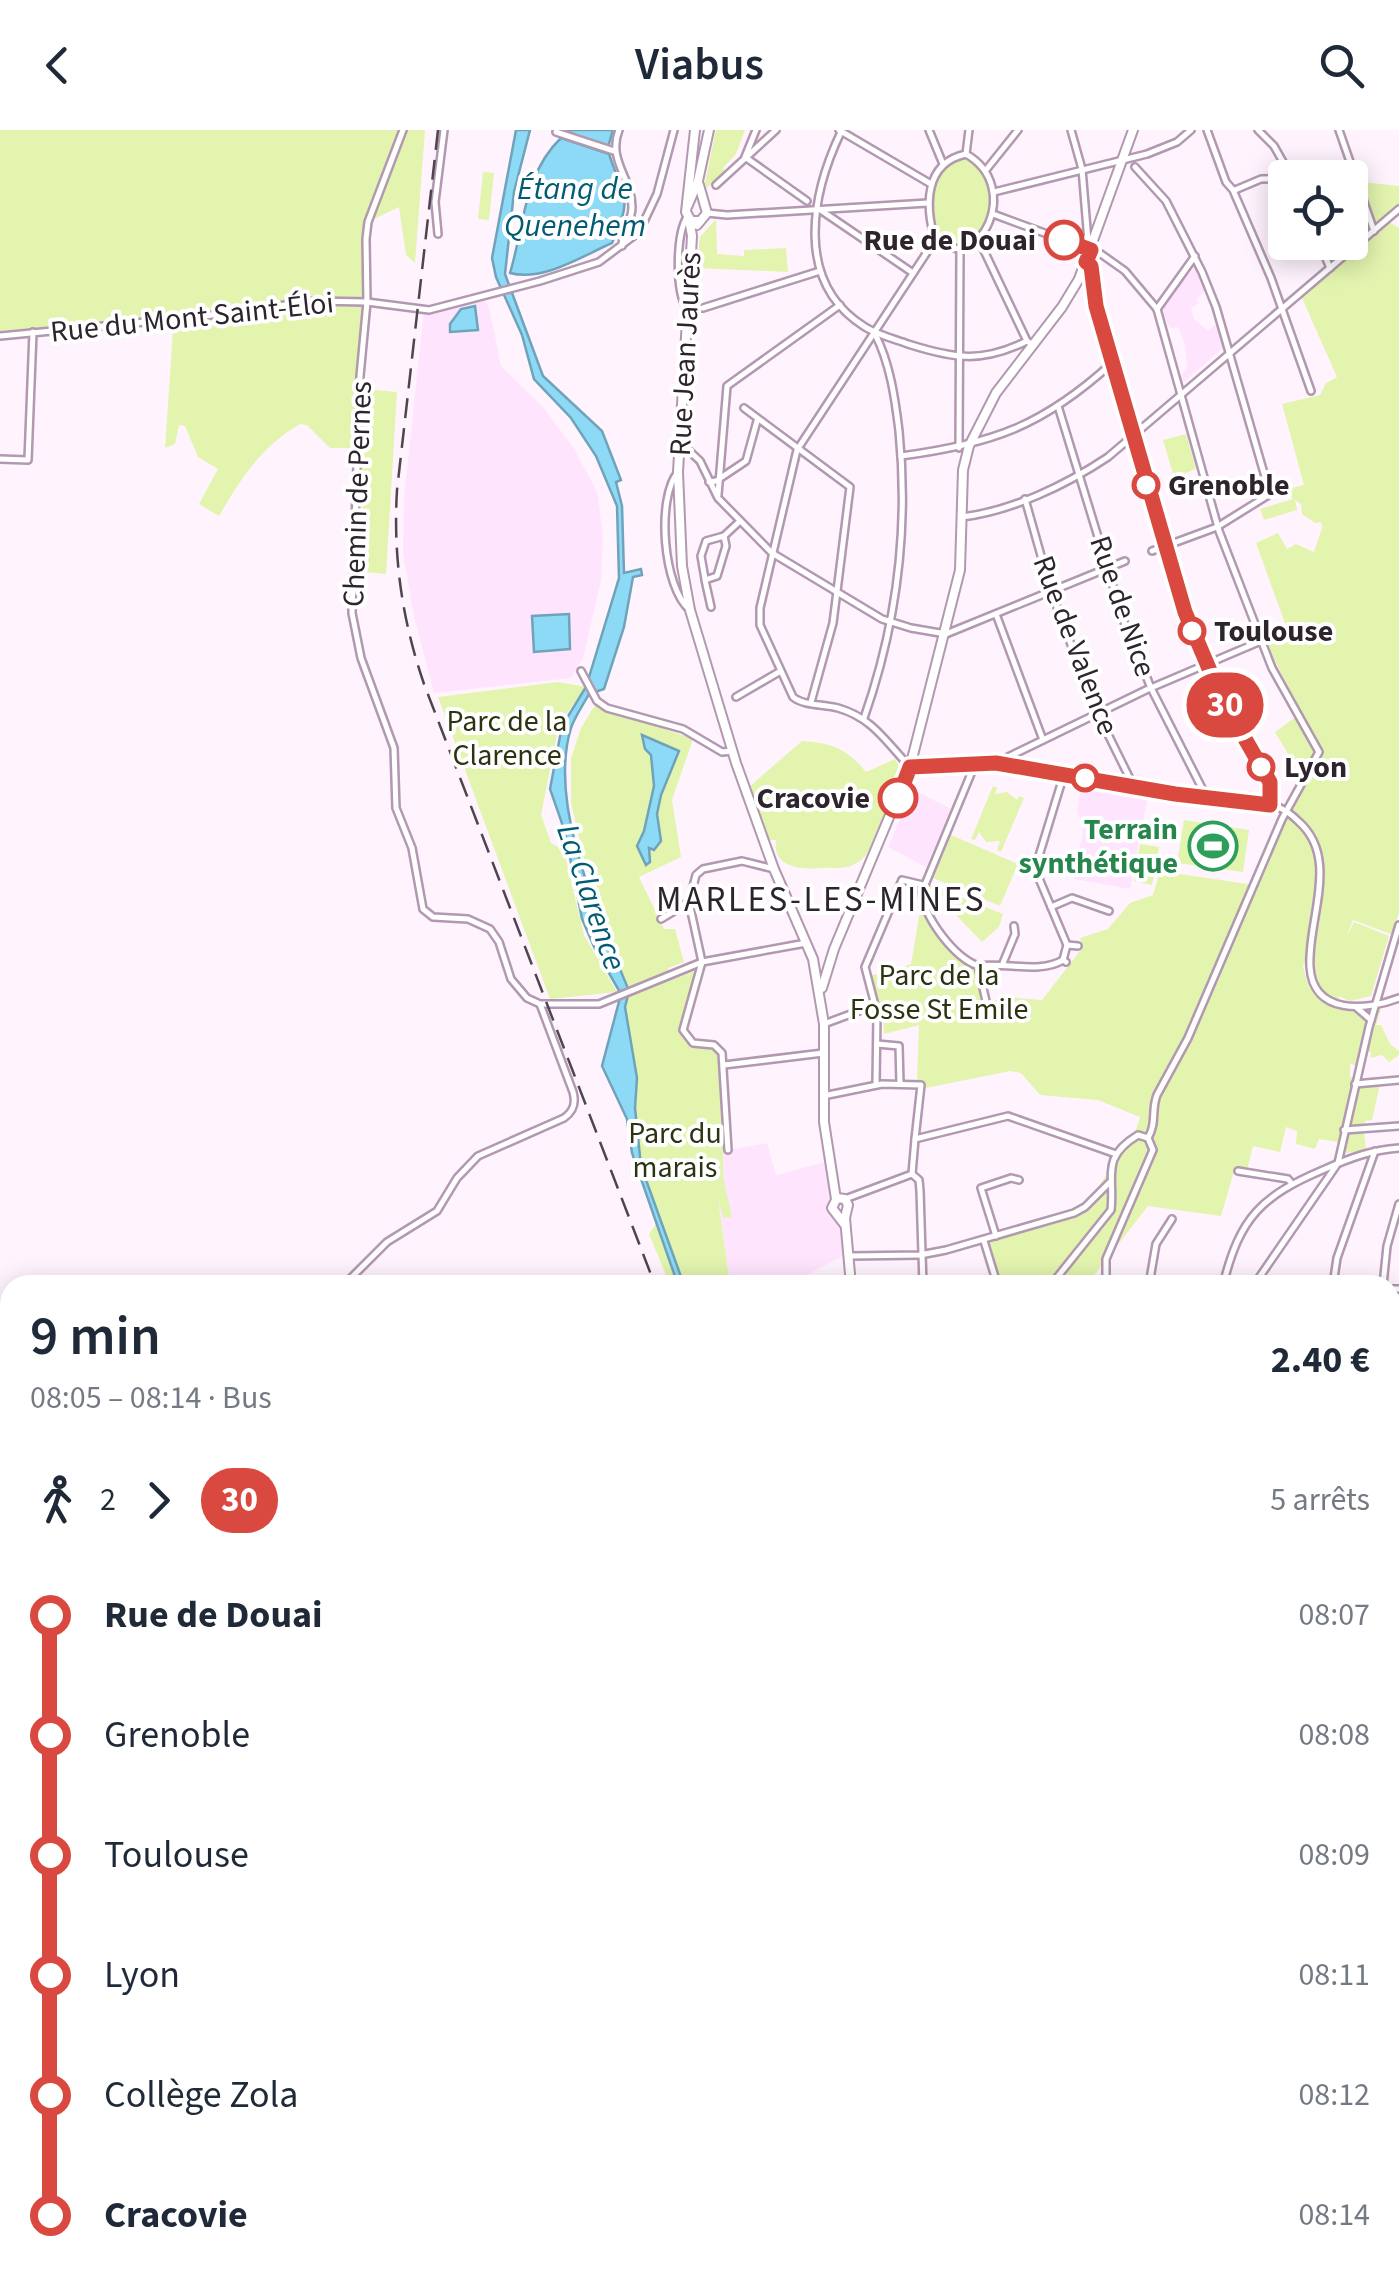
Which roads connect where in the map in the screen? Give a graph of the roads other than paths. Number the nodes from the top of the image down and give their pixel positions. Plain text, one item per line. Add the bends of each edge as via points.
1 (403, 130) edge
2 (444, 130) edge
3 (620, 130) edge
4 (674, 130) edge
5 (695, 130) edge
6 (709, 130) edge
7 (756, 130) edge
8 (776, 130) edge
9 (928, 130) edge
10 (969, 130) edge
11 (1018, 130) edge
12 (1071, 130) edge
13 (1133, 130) edge
14 (1191, 130) edge
15 (1207, 130) edge
16 (1258, 130) edge
17 (1339, 130) edge
18 (840, 131) edge
19 (556, 132) edge
20 (614, 151) junction
21 (966, 154) junction
22 (745, 158) junction
23 (1124, 159) junction
24 (1283, 160) edge
25 (1347, 160) edge
26 (943, 164) junction
27 (1134, 167) dead end
28 (1082, 169) junction
29 (986, 170) junction
30 (1268, 179) edge
31 (698, 181) junction
32 (931, 184) junction
33 (716, 185) dead end
34 (1233, 190) junction
35 (994, 192) junction
36 (807, 201) dead end
37 (702, 202) junction
38 (928, 202) junction
39 (690, 204) junction
40 (816, 208) junction
41 (1399, 209) edge
42 (993, 214) junction
43 (1368, 216) edge
44 (703, 217) junction
45 (688, 218) junction
46 (1374, 230) junction
47 (438, 234) dead end
48 (692, 236) junction
49 (978, 238) junction
50 (935, 240) junction
51 (622, 246) junction
52 (1092, 247) junction
53 (960, 248) junction
54 (1195, 256) junction
55 (1327, 260) edge
56 (1086, 262) junction
57 (1330, 268) junction
58 (820, 271) junction
59 (914, 273) junction
60 (367, 302) junction
61 (840, 306) junction
62 (703, 308) dead end
63 (1157, 308) junction
64 (687, 309) junction
65 (1282, 309) junction
66 (33, 332) junction
67 (874, 332) junction
68 (0, 336) edge
69 (1030, 346) junction
70 (1230, 354) junction
71 (960, 358) junction
72 (1112, 364) junction
73 (1311, 391) dead end
74 (1180, 398) junction
75 (1058, 406) junction
76 (744, 408) dead end
77 (757, 421) junction
78 (1134, 438) junction
79 (680, 442) junction
80 (969, 446) junction
81 (958, 448) junction
82 (797, 450) junction
83 (901, 456) junction
84 (0, 459) edge
85 (1081, 474) junction
86 (720, 476) junction
87 (709, 482) junction
88 (718, 498) junction
89 (1025, 499) junction
90 (962, 517) junction
91 (740, 521) junction
92 (1218, 527) junction
93 (724, 536) junction
94 (1164, 546) junction
95 (1152, 551) dead end
96 (772, 553) junction
97 (1125, 561) dead end
98 (1105, 568) junction
99 (705, 580) junction
100 (1051, 591) junction
101 (838, 592) junction
102 (711, 607) dead end
103 (996, 614) junction
104 (892, 622) junction
105 (942, 636) junction
106 (1260, 641) junction
107 (1206, 665) junction
108 (580, 671) dead end
109 (779, 672) junction
110 (1151, 688) junction
111 (736, 697) dead end
112 (810, 702) junction
113 (1098, 713) junction
114 (864, 718) junction
115 (729, 739) junction
116 (1043, 740) junction
117 (711, 746) junction
118 (732, 751) junction
119 (975, 764) junction
120 (1002, 764) junction
121 (910, 767) junction
122 (1064, 774) junction
123 (1134, 788) junction
124 (1207, 798) junction
125 (1270, 805) junction
126 (1286, 812) junction
127 (774, 869) junction
128 (923, 886) junction
129 (688, 902) junction
130 (1050, 907) junction
131 (1110, 911) dead end
132 (661, 919) dead end
133 (1399, 925) edge
134 (1014, 926) dead end
135 (806, 943) junction
136 (1067, 945) junction
137 (1078, 946) dead end
138 (834, 948) junction
139 (702, 962) junction
140 (1003, 963) junction
141 (814, 964) junction
142 (828, 966) junction
143 (978, 966) junction
144 (820, 998) junction
145 (1399, 998) edge
146 (986, 1001) dead end
147 (1376, 1003) junction
148 (540, 1004) junction
149 (875, 1005) junction
150 (1356, 1007) junction
151 (1371, 1020) junction
152 (824, 1024) junction
153 (877, 1044) junction
154 (826, 1053) junction
155 (724, 1066) junction
156 (1399, 1080) edge
157 (900, 1084) junction
158 (1355, 1084) junction
159 (876, 1085) junction
160 (824, 1096) junction
161 (1399, 1126) edge
162 (1344, 1130) junction
163 (1148, 1138) junction
164 (915, 1140) junction
165 (1399, 1148) edge
166 (728, 1150) dead end
167 (1375, 1151) junction
168 (1116, 1154) junction
169 (1338, 1163) junction
170 (1238, 1171) dead end
171 (912, 1174) junction
172 (1019, 1180) dead end
173 (1109, 1183) junction
174 (1292, 1184) junction
175 (1399, 1204) edge
176 (843, 1205) junction
177 (1172, 1220) dead end
178 (996, 1236) junction
179 (984, 1241) junction
180 (920, 1255) junction
181 (850, 1256) junction
182 (354, 1275) edge
183 (850, 1275) edge
184 (922, 1275) edge
185 (994, 1275) edge
186 (1060, 1275) edge
187 (1107, 1275) edge
188 (1151, 1275) edge
189 (1225, 1275) edge
190 (1261, 1275) edge
191 (1335, 1275) edge
192 (1384, 1275) edge

1 - 60 street, Chemin de Pernes via 368,222
2 - 47 street
3 - 20 street
4 - 51 street via 648,217
5 - 39 main road
6 - 31 main road
7 - 22 street
8 - 22 street
9 - 26 street
10 - 21 street
11 - 29 street
12 - 28 street
13 - 23 main road
14 - 23 street via 1162,149
15 - 34 street
16 - 24 street
17 - 25 street
18 - 32 street
18 - 40 street
19 - 20 street
20 - 51 street via 632,208
21 - 26 street
21 - 29 street
22 - 33 street
22 - 36 street
23 - 28 street
23 - 52 main road
26 - 32 street
27 - 54 street via 1166,201
28 - 35 street
28 - 52 street
29 - 35 street
30 - 34 street
31 - 37 main road
31 - 39 main road
32 - 38 street
34 - 65 street
35 - 42 street
37 - 39 main road
37 - 44 main road
38 - 40 street
38 - 50 street
39 - 45 main road, Rue Jean Jaurès
40 - 44 street
40 - 58 street
40 - 59 street
41 - 46 street
42 - 49 street
42 - 52 street
43 - 46 street
44 - 45 main road
44 - 48 main road, Rue Jean Jaurès
45 - 48 main road, Rue Jean Jaurès
45 - 64 street via 680,287
46 - 57 street
48 - 64 main road, Rue Jean Jaurès
49 - 53 street
49 - 69 street
50 - 53 street
50 - 59 street
51 - 60 street, Rue du Mont Saint-Éloi via 599,262 429,310
52 - 56 main road
52 - 63 street via 1126,271
53 - 71 street
54 - 63 street
54 - 70 street
55 - 57 street
56 - 69 main road
56 - 72 street
57 - 65 street
58 - 61 street
58 - 62 street
59 - 67 street
60 - 66 street, Rue du Mont Saint-Éloi via 314,300
60 - 148 street, Chemin de Pernes via 352,613 394,748 396,808 426,914 490,929 511,979
61 - 67 street
61 - 86 street via 727,386
63 - 74 street
64 - 79 main road, Rue Jean Jaurès
65 - 70 street
65 - 73 street
66 - 68 street, Rue du Mont Saint-Éloi
66 - 84 street via 28,460
67 - 71 street
67 - 82 street
67 - 83 street via 890,380
69 - 71 street
69 - 80 main road
70 - 74 street
70 - 92 street via 1270,496
71 - 81 street
72 - 75 street
72 - 78 street
74 - 78 street
74 - 92 street
75 - 80 street
75 - 85 street, Rue de Nice
76 - 77 street
77 - 82 street
77 - 86 street via 746,462
78 - 85 street
78 - 94 street
79 - 87 street via 700,460
79 - 115 main road, Rue Jean Jaurès via 679,544 690,610
80 - 81 street
80 - 90 main road
81 - 83 street
82 - 96 street
82 - 101 street via 850,487
83 - 104 street via 904,509
85 - 89 street
85 - 98 street, Rue de Nice
86 - 87 street
86 - 88 street
87 - 88 street
88 - 91 street
89 - 90 street
89 - 100 street, Rue de Valence
90 - 105 main road via 960,570
91 - 93 street
91 - 96 street
92 - 94 street
92 - 106 street
93 - 99 street via 717,576
93 - 99 street via 706,541
94 - 95 street
94 - 107 street
96 - 101 street
96 - 109 street via 760,624
97 - 98 street
98 - 100 street
98 - 110 street, Rue de Nice
99 - 102 street
100 - 103 street
100 - 113 street, Rue de Valence
101 - 104 street
101 - 112 street
103 - 105 street
103 - 116 street
104 - 105 street
104 - 114 street
105 - 121 main road
106 - 107 street
106 - 126 street via 1319,752
107 - 110 street
107 - 125 street via 1270,782
108 - 117 street via 607,708 683,729
109 - 111 street
109 - 112 street via 798,702
110 - 113 street
110 - 124 street, Rue de Nice
112 - 114 street
113 - 116 street
113 - 123 street, Rue de Valence
114 - 121 street
115 - 117 street
115 - 118 main road, Rue Jean Jaurès
116 - 120 street
117 - 118 street
118 - 127 main road, Rue Jean Jaurès
119 - 120 street
119 - 121 street
119 - 128 street
120 - 122 street
121 - 138 main road
122 - 123 street
122 - 130 street via 1035,863
123 - 124 street
124 - 125 street
125 - 126 street
126 - 150 street via 1306,829 1320,863 1311,978 1326,1000
126 - 163 street via 1155,1100
127 - 129 street via 742,861 704,869
127 - 135 main road, Rue Jean Jaurès
128 - 143 street via 926,910 951,945
128 - 149 street via 902,880 865,967
129 - 132 street
129 - 139 street
130 - 131 street via 1072,898
130 - 136 street
133 - 147 street
134 - 140 street
135 - 139 street
135 - 141 main road, Rue Jean Jaurès
136 - 137 street
136 - 140 street via 1064,961 1043,968
138 - 141 main road
138 - 142 main road
139 - 148 street via 615,998 580,1006
139 - 155 street via 683,1030 693,1043 718,1048
140 - 143 street
141 - 142 main road
141 - 144 main road, Rue Jean Jaurès
142 - 144 main road
143 - 146 street
144 - 152 main road, Rue Jean Jaurès
145 - 147 street
147 - 150 street
147 - 151 street
148 - 182 street via 574,1106 564,1118 484,1153 457,1178 437,1211 386,1242
149 - 152 street
149 - 153 street
150 - 151 street
151 - 158 street
152 - 154 main road, Rue Jean Jaurès
153 - 157 street via 900,1046
153 - 159 street
154 - 155 street
154 - 160 main road, Rue Jean Jaurès
155 - 166 street
156 - 158 street
157 - 159 street
157 - 164 street via 922,1086
158 - 162 street
159 - 160 street
160 - 176 main road, Rue Jean Jaurès via 826,1146
161 - 162 street
162 - 169 street
163 - 168 street via 1138,1136
163 - 187 street via 1153,1150 1106,1260
164 - 168 street via 1008,1116
164 - 171 street
165 - 167 street
167 - 169 street
167 - 191 street
168 - 173 street
169 - 174 street
169 - 190 street
170 - 174 street
171 - 176 street
171 - 180 street via 918,1180
172 - 178 street via 981,1188
173 - 178 street via 1074,1213
173 - 186 street via 1111,1210
174 - 189 street via 1251,1216
175 - 192 street
176 - 181 main road, Rue Jean Jaurès
177 - 188 street via 1156,1244
178 - 179 street
179 - 180 street
179 - 185 street
180 - 181 street
180 - 184 street
181 - 183 main road

